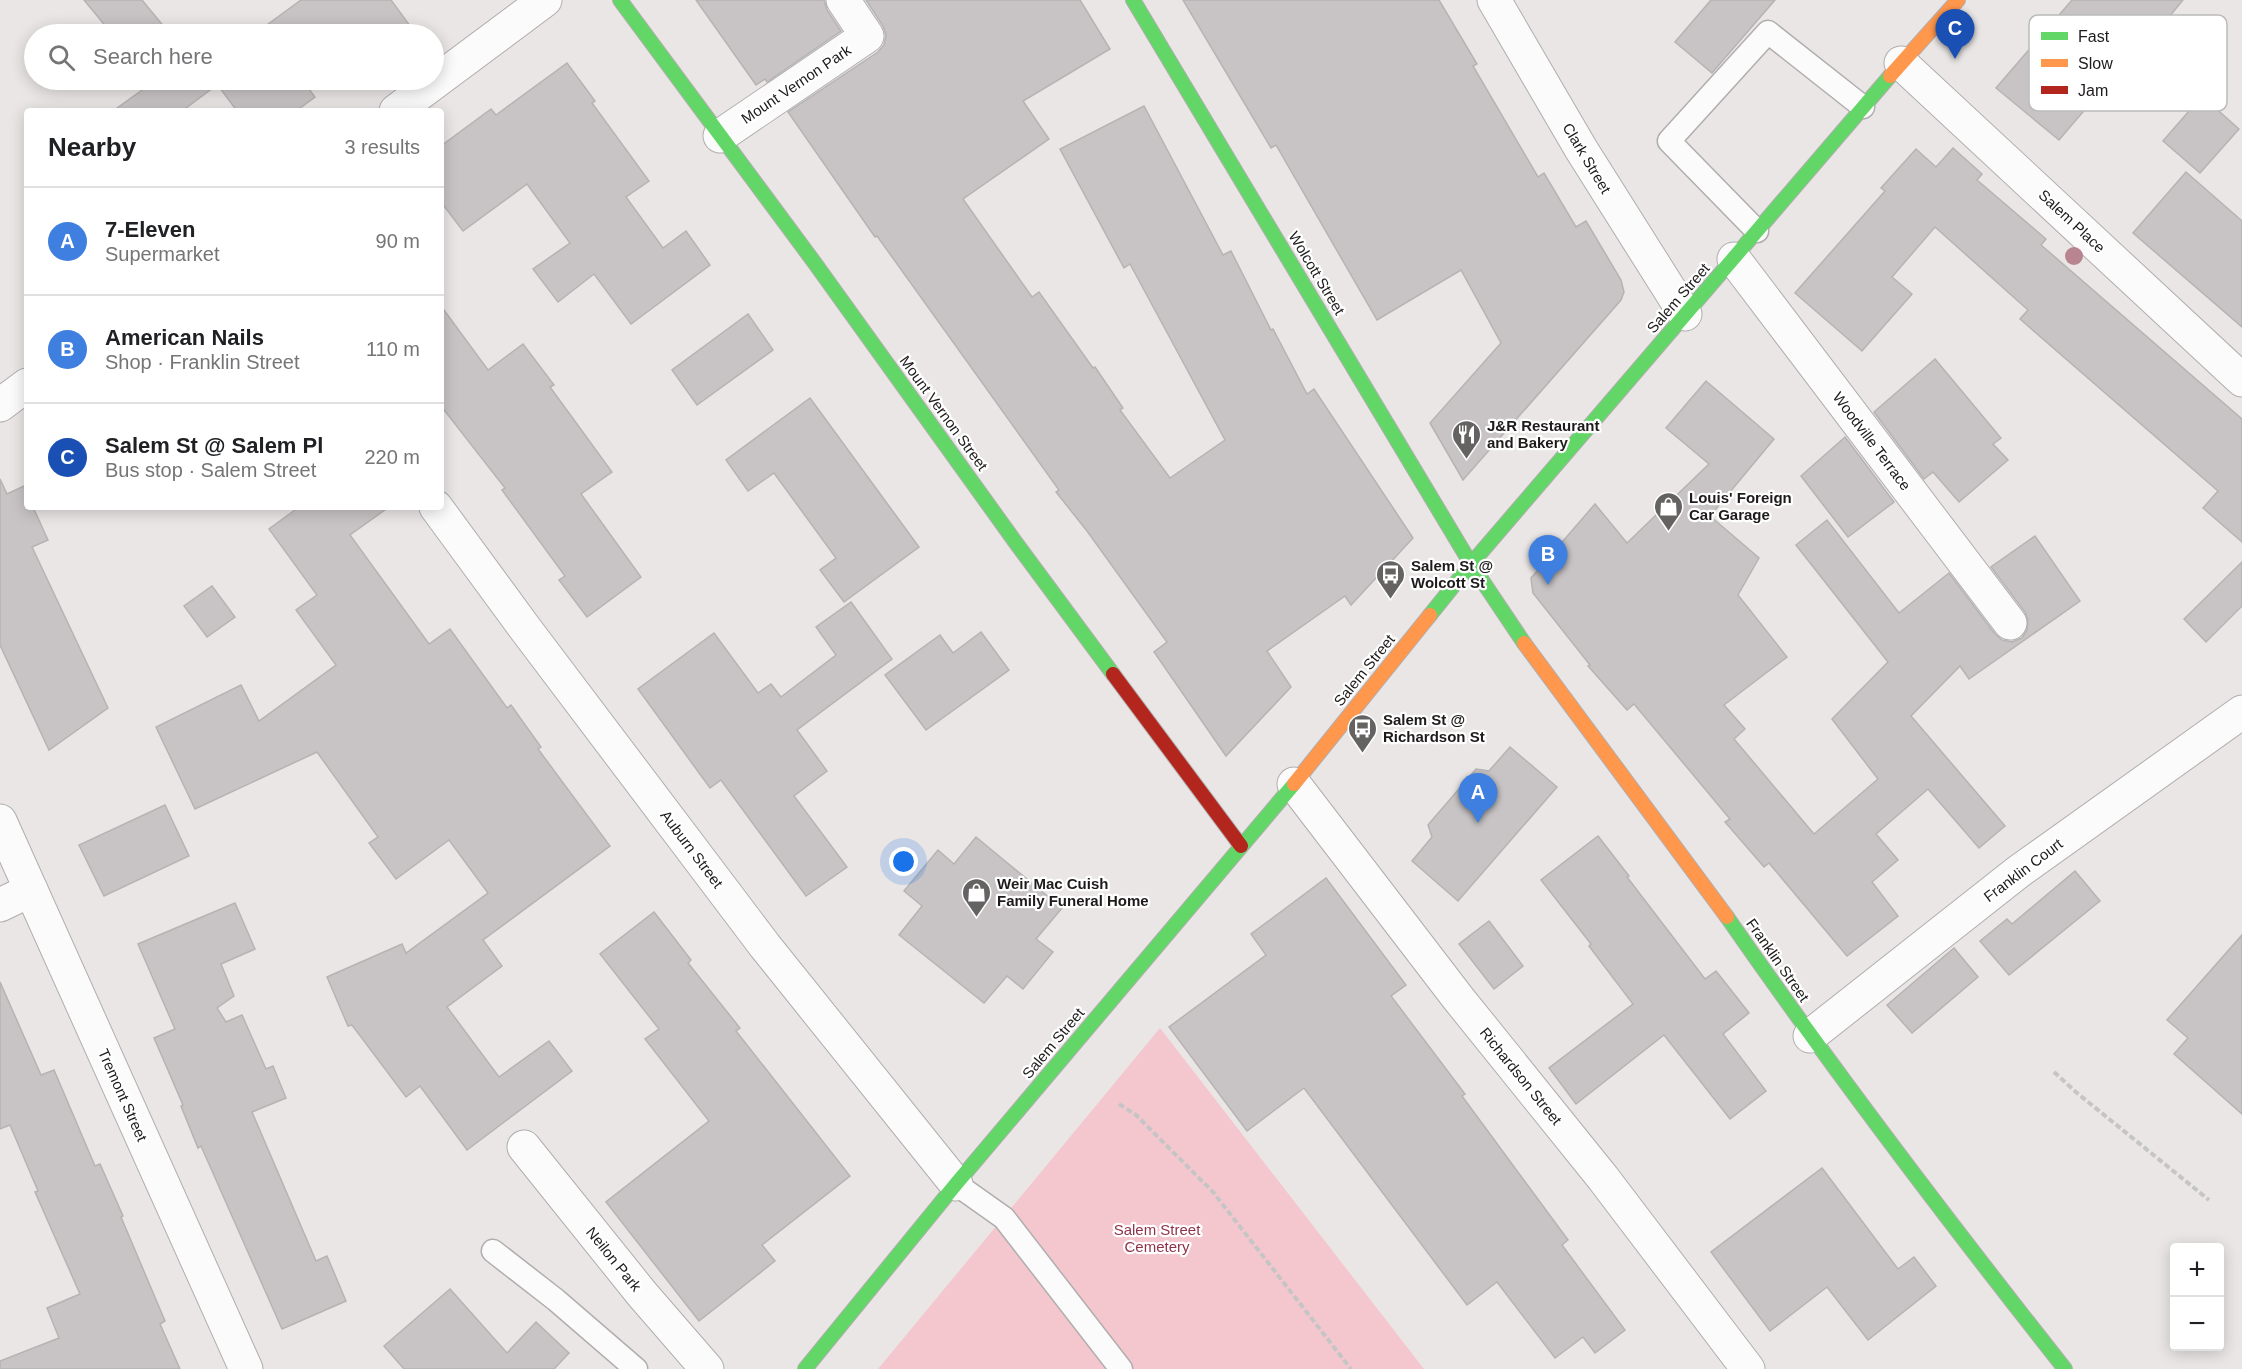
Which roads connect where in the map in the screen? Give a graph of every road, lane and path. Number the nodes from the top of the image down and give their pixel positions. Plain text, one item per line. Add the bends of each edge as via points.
1 (545, 0) edge
2 (620, 0) edge
3 (843, 0) edge
4 (1133, 0) edge
5 (1494, 0) edge
6 (1958, 0) edge
7 (1900, 63) junction
8 (444, 75) edge
9 (424, 90) edge
10 (1863, 107) junction
11 (400, 108) edge
12 (720, 136) junction
13 (1758, 231) junction
14 (1734, 259) junction
15 (1685, 314) junction
16 (2242, 380) edge
17 (24, 387) edge
18 (0, 405) edge
19 (438, 510) edge
20 (1471, 564) junction
21 (2010, 623) dead end
22 (2242, 712) edge
23 (1294, 784) junction
24 (0, 821) edge
25 (1241, 846) junction
26 (31, 890) junction
27 (0, 905) edge
28 (1810, 1036) junction
29 (2054, 1072) dead end
30 (1119, 1104) dead end
31 (524, 1147) dead end
32 (956, 1184) junction
33 (2209, 1200) dead end
34 (493, 1251) dead end
35 (246, 1369) edge
36 (636, 1369) edge
37 (707, 1369) edge
38 (805, 1369) edge
39 (1121, 1369) edge
40 (1351, 1369) edge
41 (1748, 1369) edge
42 (2065, 1369) edge

1 - 8 street
2 - 12 street, Mount Vernon Street
3 - 12 street, Mount Vernon Park via 867,36
4 - 20 street, Wolcott Street
5 - 15 street, Clark Street via 1581,149
6 - 7 street, Salem Street
7 - 10 street, Salem Street
7 - 16 street, Salem Place
9 - 11 street
10 - 13 street, Salem Street
10 - 13 lane via 1768,32 1669,141
12 - 25 street, Mount Vernon Street
13 - 14 street, Salem Street
14 - 15 street, Salem Street
14 - 21 street, Woodville Terrace
15 - 20 street, Salem Street
17 - 18 street
19 - 32 street, Auburn Street via 765,946
20 - 23 street, Salem Street
20 - 28 street, Franklin Street via 1528,651 1703,882
22 - 28 street, Franklin Court via 2018,872
23 - 25 street, Salem Street
23 - 41 street, Richardson Street
24 - 26 street, Tremont Street
25 - 32 street, Salem Street
26 - 27 street
26 - 35 street, Tremont Street
28 - 42 street, Franklin Street
29 - 33 path
30 - 40 path via 1136,1115 1214,1192
31 - 37 street, Neilon Park
32 - 38 street, Salem Street
32 - 39 lane via 1004,1218
34 - 36 lane

